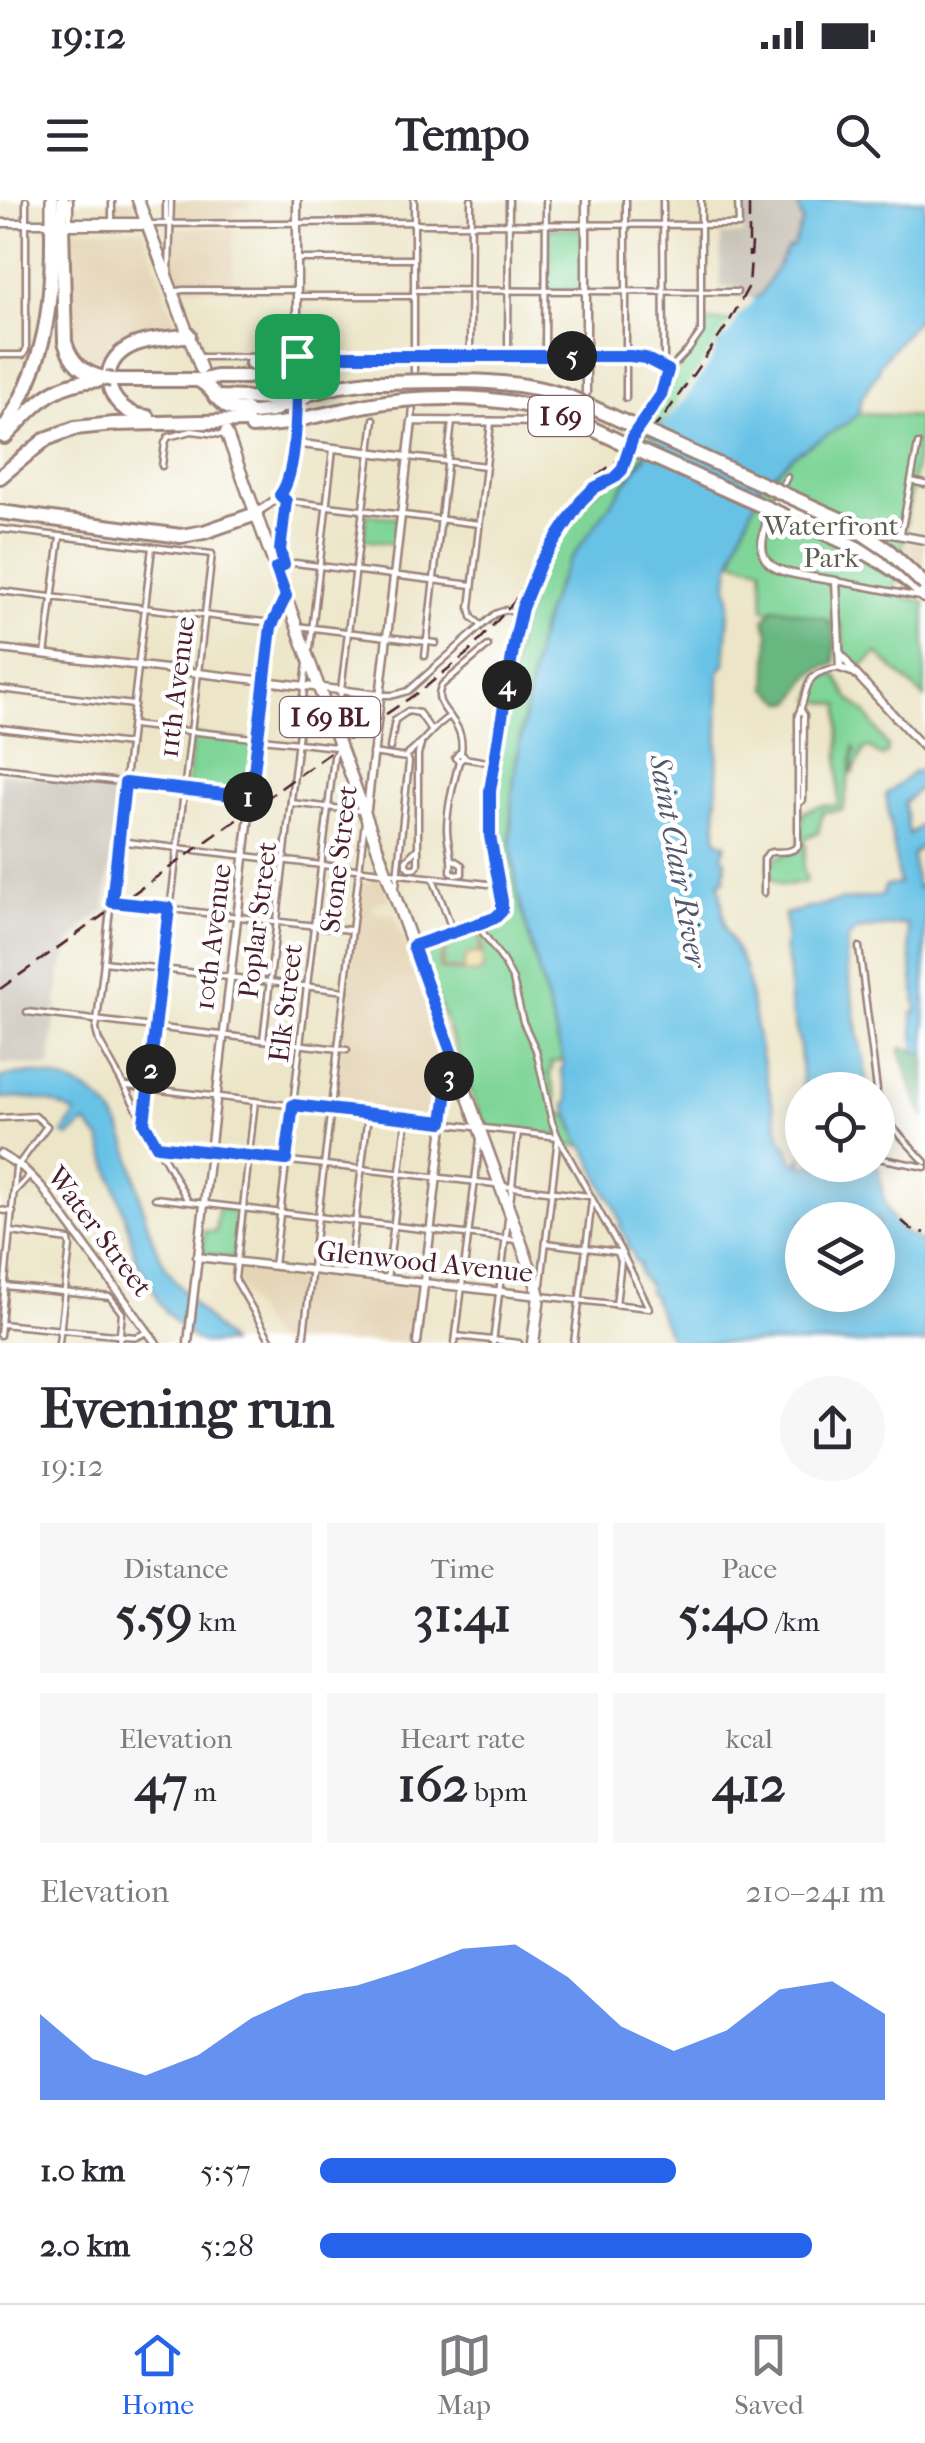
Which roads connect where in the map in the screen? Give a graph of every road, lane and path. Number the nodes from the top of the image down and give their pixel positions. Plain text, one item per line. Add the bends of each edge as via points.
1 (26, 200) edge
2 (52, 200) edge
3 (66, 200) edge
4 (112, 200) edge
5 (138, 200) edge
6 (168, 200) edge
7 (297, 200) edge
8 (414, 200) edge
9 (471, 200) edge
10 (508, 200) edge
11 (546, 200) edge
12 (586, 200) edge
13 (626, 200) edge
14 (664, 200) edge
15 (701, 200) edge
16 (738, 200) edge
17 (0, 223) edge
18 (26, 223) junction
19 (169, 223) junction
20 (296, 223) junction
21 (414, 223) junction
22 (61, 224) junction
23 (112, 224) junction
24 (147, 224) junction
25 (471, 224) junction
26 (508, 224) junction
27 (546, 224) junction
28 (586, 224) junction
29 (626, 225) junction
30 (664, 225) junction
31 (700, 225) junction
32 (414, 258) junction
33 (297, 259) junction
34 (171, 287) junction
35 (471, 290) junction
36 (508, 290) junction
37 (546, 290) junction
38 (586, 290) junction
39 (626, 290) junction
40 (663, 290) junction
41 (701, 290) junction
42 (737, 292) dead end
43 (297, 293) junction
44 (414, 293) junction
45 (189, 334) junction
46 (0, 355) edge
47 (196, 356) junction
48 (414, 356) junction
49 (470, 356) junction
50 (508, 356) junction
51 (545, 356) junction
52 (586, 356) junction
53 (626, 357) junction
54 (664, 359) dead end
55 (668, 370) junction
56 (198, 375) junction
57 (109, 380) junction
58 (298, 384) junction
59 (626, 398) dead end
60 (220, 401) junction
61 (250, 415) junction
62 (374, 419) dead end
63 (412, 421) junction
64 (452, 421) junction
65 (492, 422) junction
66 (215, 426) junction
67 (0, 439) edge
68 (293, 443) junction
69 (918, 444) dead end
70 (333, 448) junction
71 (371, 452) junction
72 (408, 457) junction
73 (448, 461) junction
74 (162, 466) dead end
75 (486, 466) junction
76 (0, 477) edge
77 (787, 477) dead end
78 (911, 481) junction
79 (925, 484) edge
80 (283, 498) junction
81 (775, 502) junction
82 (326, 506) junction
83 (364, 510) junction
84 (0, 512) edge
85 (256, 514) junction
86 (401, 515) junction
87 (441, 519) junction
88 (479, 524) junction
89 (0, 529) edge
90 (60, 536) junction
91 (900, 536) junction
92 (925, 540) edge
93 (152, 547) junction
94 (319, 566) junction
95 (280, 567) junction
96 (356, 571) junction
97 (394, 575) junction
98 (433, 580) junction
99 (836, 581) junction
100 (472, 585) junction
101 (925, 585) edge
102 (0, 591) edge
103 (286, 596) junction
104 (52, 597) junction
105 (925, 597) edge
106 (145, 608) junction
107 (521, 614) junction
108 (204, 615) junction
109 (296, 622) junction
110 (272, 623) junction
111 (481, 625) junction
112 (312, 628) junction
113 (349, 632) junction
114 (387, 636) junction
115 (427, 642) junction
116 (436, 643) dead end
117 (488, 646) dead end
118 (0, 650) edge
119 (839, 652) junction
120 (45, 655) junction
121 (425, 656) dead end
122 (308, 657) junction
123 (139, 666) junction
124 (840, 668) junction
125 (197, 673) junction
126 (855, 673) junction
127 (264, 681) junction
128 (304, 686) junction
129 (319, 688) junction
130 (0, 690) edge
131 (342, 690) junction
132 (380, 695) junction
133 (134, 705) junction
134 (450, 716) junction
135 (132, 724) junction
136 (333, 726) junction
137 (0, 728) edge
138 (430, 730) junction
139 (190, 732) junction
140 (258, 740) junction
141 (130, 744) junction
142 (298, 744) junction
143 (420, 745) junction
144 (340, 746) junction
145 (390, 748) dead end
146 (925, 749) edge
147 (372, 753) junction
148 (461, 757) junction
149 (404, 758) junction
150 (493, 763) junction
151 (0, 768) edge
152 (125, 783) junction
153 (184, 790) junction
154 (251, 797) junction
155 (291, 802) junction
156 (328, 807) junction
157 (365, 814) junction
158 (118, 841) junction
159 (176, 848) junction
160 (418, 848) dead end
161 (244, 856) junction
162 (284, 860) junction
163 (454, 860) dead end
164 (321, 865) junction
165 (359, 870) junction
166 (394, 873) junction
167 (433, 878) junction
168 (488, 884) dead end
169 (764, 893) dead end
170 (112, 902) junction
171 (169, 908) junction
172 (237, 917) junction
173 (276, 922) junction
174 (476, 924) junction
175 (314, 926) junction
176 (352, 930) junction
177 (452, 932) junction
178 (413, 946) junction
179 (859, 946) dead end
180 (104, 962) junction
181 (162, 969) junction
182 (230, 977) junction
183 (270, 982) junction
184 (308, 986) junction
185 (345, 991) junction
186 (26, 1012) dead end
187 (97, 1021) junction
188 (155, 1028) junction
189 (223, 1036) junction
190 (263, 1040) junction
191 (300, 1045) junction
192 (338, 1050) junction
193 (347, 1050) dead end
194 (454, 1060) junction
195 (874, 1072) edge
196 (126, 1087) junction
197 (148, 1088) junction
198 (216, 1096) junction
199 (255, 1101) junction
200 (293, 1105) junction
201 (331, 1110) junction
202 (368, 1114) junction
203 (0, 1118) edge
204 (406, 1119) junction
205 (443, 1122) junction
206 (144, 1123) junction
207 (895, 1130) edge
208 (480, 1131) junction
209 (518, 1132) junction
210 (558, 1138) junction
211 (157, 1146) junction
212 (210, 1151) junction
213 (0, 1154) edge
214 (249, 1156) junction
215 (286, 1160) junction
216 (895, 1160) edge
217 (17, 1164) junction
218 (324, 1164) junction
219 (925, 1164) edge
220 (362, 1170) junction
221 (31, 1174) junction
222 (399, 1174) junction
223 (437, 1178) junction
224 (474, 1182) junction
225 (506, 1186) junction
226 (15, 1191) junction
227 (552, 1191) junction
228 (156, 1198) dead end
229 (591, 1198) junction
230 (188, 1201) junction
231 (203, 1203) junction
232 (242, 1208) junction
233 (0, 1210) edge
234 (509, 1210) junction
235 (13, 1212) junction
236 (280, 1212) junction
237 (318, 1217) junction
238 (356, 1221) junction
239 (393, 1226) junction
240 (430, 1230) junction
241 (11, 1232) junction
242 (468, 1234) junction
243 (506, 1239) junction
244 (520, 1241) junction
245 (546, 1244) junction
246 (616, 1244) junction
247 (585, 1248) junction
248 (0, 1250) edge
249 (8, 1251) junction
250 (618, 1252) junction
251 (198, 1256) junction
252 (236, 1262) junction
253 (274, 1266) junction
254 (312, 1271) junction
255 (349, 1276) junction
256 (387, 1280) junction
257 (424, 1284) junction
258 (5, 1286) junction
259 (462, 1287) junction
260 (499, 1291) junction
261 (64, 1292) junction
262 (2, 1293) edge
263 (539, 1296) junction
264 (579, 1302) junction
265 (616, 1305) junction
266 (1, 1324) edge
267 (60, 1329) junction
268 (148, 1332) junction
269 (0, 1335) edge
270 (120, 1335) junction
271 (456, 1336) junction
272 (188, 1341) edge
273 (493, 1342) edge
274 (59, 1343) edge
275 (119, 1343) edge
276 (156, 1343) edge
277 (272, 1343) edge
278 (303, 1343) edge
279 (417, 1343) edge
280 (455, 1343) edge
281 (518, 1343) edge
282 (533, 1343) edge
283 (574, 1343) edge

1 - 18 street
2 - 22 highway
3 - 22 highway
4 - 23 street
5 - 24 main road
6 - 19 street
7 - 20 street
8 - 21 street, Stone Street
9 - 25 street
10 - 26 street
11 - 27 street
12 - 28 street
13 - 29 street
14 - 30 street
15 - 31 street
16 - 31 street via 739,225
17 - 18 street
18 - 22 street
18 - 46 street via 26,347 24,354
19 - 20 street
19 - 24 street
19 - 34 street
20 - 21 street
20 - 33 street
21 - 25 street
21 - 32 street, Stone Street
22 - 23 main road
22 - 57 highway via 68,353 82,370
22 - 67 highway via 47,326
23 - 24 main road
24 - 34 main road
25 - 26 street
25 - 35 street
26 - 27 street
26 - 36 street
27 - 28 street
27 - 37 street
28 - 29 street
28 - 38 street
29 - 30 street
29 - 39 street
30 - 31 street
30 - 40 street
31 - 41 street
32 - 33 street
32 - 44 street, Stone Street
33 - 43 street
34 - 43 street
34 - 45 main road
35 - 36 street
35 - 44 street
35 - 49 street
36 - 37 street
36 - 50 street
37 - 38 street
37 - 51 street
38 - 39 street
38 - 52 street
39 - 40 street
39 - 53 street
40 - 41 street
40 - 54 street
41 - 42 street
41 - 55 street via 701,332
43 - 44 street
43 - 58 street
44 - 48 street, Stone Street
45 - 47 main road
45 - 66 highway via 122,351 110,370 111,393 133,415
47 - 56 main road
47 - 58 street
48 - 49 street
48 - 58 street
48 - 63 street, Stone Street
49 - 50 street
50 - 51 street
51 - 52 street
52 - 53 street
52 - 65 street via 586,392 566,421
53 - 55 street
53 - 59 street
55 - 107 street via 625,464 588,493 559,532
56 - 57 highway, I 69
56 - 58 highway, I 69 via 244,374 279,364
56 - 60 highway
57 - 67 highway, I 69 via 54,390
58 - 61 highway, I 69
58 - 68 street
58 - 101 highway, I 69, bridge via 493,382 577,400 852,526
60 - 61 highway, I 69
60 - 61 highway, I 69
61 - 66 highway, I 69
61 - 105 highway, I 69, bridge via 292,421 398,400 531,406 878,558
62 - 71 street
63 - 64 street
63 - 72 street, Stone Street
64 - 65 street
64 - 73 street
65 - 75 street
66 - 74 street via 166,439
66 - 76 highway, I 69 via 76,428 46,439
66 - 85 main road, I 69 BL
68 - 70 street
68 - 80 street
69 - 78 street
70 - 71 street
70 - 82 street, Poplar Street
71 - 72 street
71 - 83 street
72 - 73 street
72 - 86 street, Stone Street
73 - 75 street
73 - 87 street
75 - 88 street
77 - 81 street
78 - 79 street
78 - 91 street
80 - 82 street
80 - 85 street
80 - 95 street
81 - 91 street via 846,531
81 - 99 street via 760,544 767,561 779,570
82 - 83 street
82 - 94 street, Poplar Street
83 - 86 street
83 - 96 street
84 - 85 highway via 177,536
85 - 95 main road, I 69 BL
86 - 87 street
86 - 97 street, Stone Street
87 - 88 street
87 - 98 street
88 - 100 street
89 - 90 street
90 - 93 street
90 - 104 street
91 - 92 street
93 - 106 street
93 - 108 street, 11th Avenue via 212,554
94 - 95 street
94 - 96 street
94 - 112 street, Poplar Street
95 - 103 main road, I 69 BL
96 - 97 street
96 - 113 street
97 - 98 street
97 - 114 street, Stone Street
98 - 100 street
98 - 115 street
99 - 105 street
99 - 119 street
100 - 111 street via 470,612
102 - 104 street
103 - 109 main road, I 69 BL
103 - 110 street, 10th Avenue
104 - 106 street
104 - 120 street
106 - 108 street
106 - 123 street
107 - 111 street via 501,612
107 - 150 street
108 - 110 street
108 - 125 street, 11th Avenue
109 - 110 street via 282,616
109 - 112 street
109 - 122 main road, I 69 BL
110 - 127 street, 10th Avenue
111 - 132 street via 408,691
112 - 113 street
112 - 122 street, Poplar Street
113 - 114 street
113 - 131 street
114 - 115 street
114 - 132 street, Stone Street
115 - 116 street
115 - 121 street
117 - 134 street via 439,689
118 - 120 street
119 - 124 street
119 - 126 street
120 - 123 street
122 - 128 street, Poplar Street
122 - 129 main road, I 69 BL
123 - 125 street
123 - 133 street
124 - 126 street
124 - 169 street via 822,671 803,693 798,846 768,853
125 - 127 street
125 - 139 street, 11th Avenue
126 - 146 street
127 - 128 street
127 - 140 street, 10th Avenue
128 - 129 street
128 - 142 street, Poplar Street
129 - 131 street
129 - 136 main road, I 69 BL
130 - 133 street
131 - 132 street
131 - 136 street
132 - 147 street, Stone Street
133 - 135 street
134 - 138 street
134 - 148 street via 461,734
135 - 139 street
135 - 141 street
136 - 144 main road, I 69 BL
137 - 141 street
138 - 143 street
138 - 145 street via 419,712 408,711 395,720
139 - 140 street
139 - 153 street, 11th Avenue
140 - 142 street
140 - 154 street, 10th Avenue
141 - 152 street
142 - 144 street
142 - 155 street, Poplar Street
143 - 149 street
143 - 160 street
144 - 156 street, Elk Street
144 - 157 main road, I 69 BL
147 - 149 street
147 - 157 street, Stone Street
148 - 150 street
148 - 163 street via 447,832
149 - 166 street via 409,762
150 - 174 street via 490,836 502,911
151 - 152 street
152 - 153 street
152 - 158 street
153 - 154 street
153 - 159 street, 11th Avenue
154 - 161 street, 10th Avenue
155 - 156 street
155 - 162 street, Poplar Street
156 - 157 street
156 - 164 street, Elk Street
157 - 165 street, Stone Street
157 - 166 main road, I 69 BL
158 - 159 street
158 - 170 street
159 - 161 street
159 - 171 street, 11th Avenue
161 - 162 street
161 - 172 street, 10th Avenue
162 - 164 street
162 - 173 street, Poplar Street
164 - 165 street
164 - 175 street, Elk Street
165 - 166 street
165 - 176 street, Stone Street
166 - 167 street
166 - 178 main road, I 69 BL via 395,897
167 - 168 street
167 - 177 street
170 - 171 street
170 - 180 street
171 - 172 street
171 - 181 street, 11th Avenue
172 - 173 street
172 - 182 street, 10th Avenue
173 - 175 street
173 - 183 street, Poplar Street
174 - 177 street
174 - 210 street via 511,974
175 - 176 street
175 - 184 street, Elk Street
176 - 185 street, Stone Street
177 - 178 street
178 - 194 main road, I 69 BL
179 - 195 street
180 - 181 street
180 - 187 street
181 - 182 street
181 - 188 street, 11th Avenue
182 - 183 street
182 - 189 street, 10th Avenue
183 - 184 street
183 - 190 street, Poplar Street
184 - 185 street
184 - 191 street, Elk Street
185 - 192 street, Stone Street
186 - 187 street
187 - 188 street
187 - 196 street via 97,1035
188 - 189 street
188 - 197 street, 11th Avenue
189 - 190 street
189 - 198 street, 10th Avenue
190 - 191 street
191 - 192 street
191 - 200 street, Elk Street
192 - 193 street
192 - 201 street, Stone Street
194 - 205 street
194 - 208 main road, I 69 BL
196 - 197 street
196 - 206 street
197 - 198 street
197 - 206 street, 11th Avenue
198 - 199 street
198 - 212 street, 10th Avenue
199 - 200 street
199 - 214 street
200 - 201 street
200 - 215 street, Elk Street
201 - 202 street
201 - 218 street, Stone Street
202 - 204 street
202 - 220 street
203 - 217 street via 35,1116 47,1126
204 - 205 street
204 - 222 street
205 - 208 street
205 - 223 street
206 - 211 street
207 - 219 street
208 - 209 street
208 - 224 street
208 - 225 main road, I 69 BL
209 - 210 street
209 - 225 street
210 - 227 street
210 - 229 street
211 - 212 street
211 - 230 street
212 - 214 street
212 - 231 street, 10th Avenue
213 - 217 street, Water Street
214 - 215 street
214 - 232 street
215 - 218 street
215 - 236 street, Elk Street
216 - 219 street
217 - 221 street, Water Street
217 - 226 street
218 - 220 street
218 - 237 street, Stone Street
220 - 222 street
220 - 238 street
221 - 226 street
221 - 268 street, Water Street
222 - 223 street
222 - 239 street
223 - 224 street
223 - 240 street
224 - 225 street
224 - 242 street
225 - 227 street
225 - 234 main road, I 69 BL
226 - 235 street
227 - 229 street
227 - 245 street
228 - 230 street
229 - 246 street
229 - 247 street
230 - 231 street
231 - 232 street
231 - 251 street, 10th Avenue
232 - 236 street
232 - 252 street
233 - 235 street
234 - 243 street
234 - 244 main road, I 69 BL
235 - 241 street
236 - 237 street
236 - 253 street, Elk Street
237 - 238 street
237 - 254 street, Stone Street
238 - 239 street
238 - 255 street
239 - 240 street
239 - 256 street
240 - 242 street
240 - 257 street
241 - 249 street
241 - 261 street via 68,1240
242 - 243 street
242 - 259 street
243 - 244 street
243 - 260 street
244 - 263 main road, I 69 BL
245 - 247 street
245 - 263 street
246 - 250 street
246 - 265 street, Glenwood Avenue via 648,1304
247 - 250 street
247 - 264 street
248 - 249 street
249 - 258 street
250 - 265 street
251 - 252 street, Glenwood Avenue
251 - 272 street, 10th Avenue
252 - 253 street, Glenwood Avenue
252 - 277 street via 240,1291
253 - 254 street, Glenwood Avenue
254 - 255 street, Glenwood Avenue
254 - 278 street, Stone Street
255 - 256 street, Glenwood Avenue
256 - 257 street, Glenwood Avenue
257 - 259 street, Glenwood Avenue
257 - 279 street
258 - 261 street
258 - 262 street
259 - 260 street, Glenwood Avenue
259 - 271 street
260 - 263 street, Glenwood Avenue
260 - 273 street
261 - 267 street
261 - 270 street via 110,1297 122,1313
262 - 266 street
263 - 264 street, Glenwood Avenue
263 - 282 main road, I 69 BL
264 - 265 street, Glenwood Avenue
264 - 283 street
266 - 267 street
266 - 269 street
267 - 270 street
267 - 274 street
268 - 270 street
268 - 276 street, Water Street
270 - 275 street
271 - 273 street
271 - 280 street
273 - 281 street

